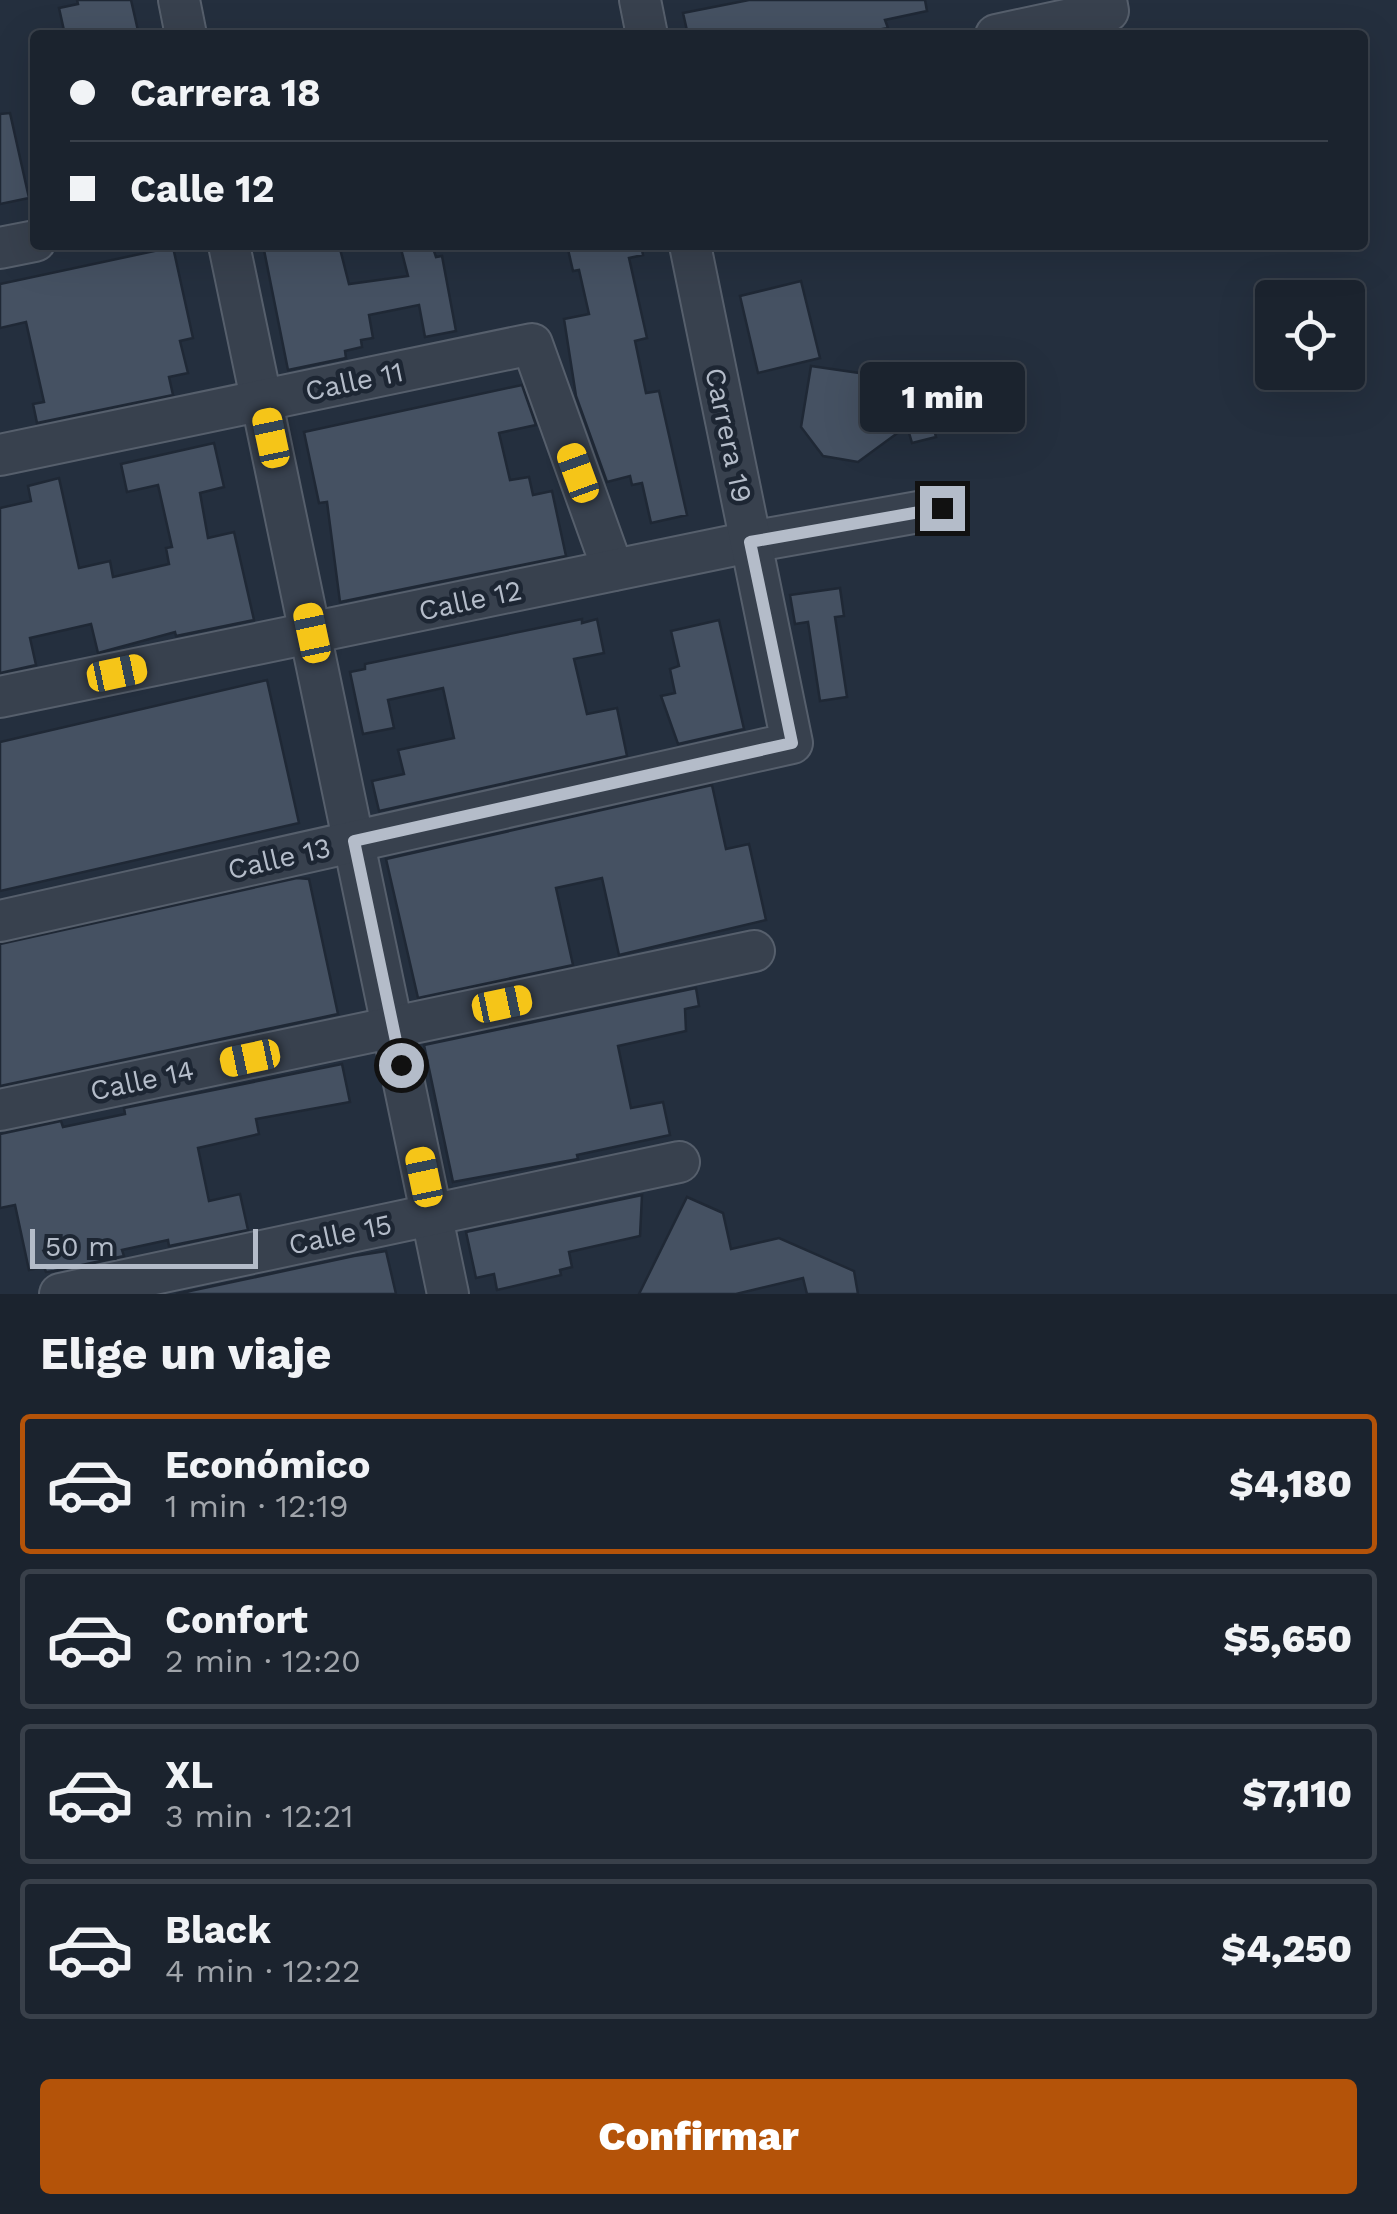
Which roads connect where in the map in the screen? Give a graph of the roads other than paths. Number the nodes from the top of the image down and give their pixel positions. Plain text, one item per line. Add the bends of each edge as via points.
1 (179, 0) edge
2 (640, 0) edge
3 (1108, 6) edge
4 (185, 30) edge
5 (646, 30) edge
6 (1015, 30) edge
7 (30, 242) edge
8 (0, 248) edge
9 (230, 250) edge
10 (691, 250) edge
11 (263, 400) junction
12 (0, 454) edge
13 (942, 508) dead end
14 (750, 542) junction
15 (613, 570) junction
16 (312, 633) junction
17 (0, 697) edge
18 (792, 743) joint
19 (354, 841) junction
20 (0, 920) edge
21 (754, 951) dead end
22 (393, 1027) junction
23 (0, 1110) edge
24 (678, 1162) dead end
25 (432, 1214) junction
26 (60, 1294) edge
27 (448, 1294) edge

1 - 4 street
2 - 5 street
3 - 6 street
7 - 8 street
9 - 11 street
10 - 14 street, Carrera 19
11 - 12 street, Calle 11
11 - 15 street, Calle 11 via 532,344
11 - 16 street
13 - 14 street, Calle 12
14 - 15 street, Calle 12
14 - 18 street, Carrera 19
15 - 16 street, Calle 12
16 - 17 street, Calle 12
16 - 19 street
18 - 19 street, Calle 13
19 - 20 street, Calle 13
19 - 22 street
21 - 22 street, Calle 14
22 - 23 street, Calle 14
22 - 25 street
24 - 25 street, Calle 15
25 - 26 street, Calle 15
25 - 27 street

